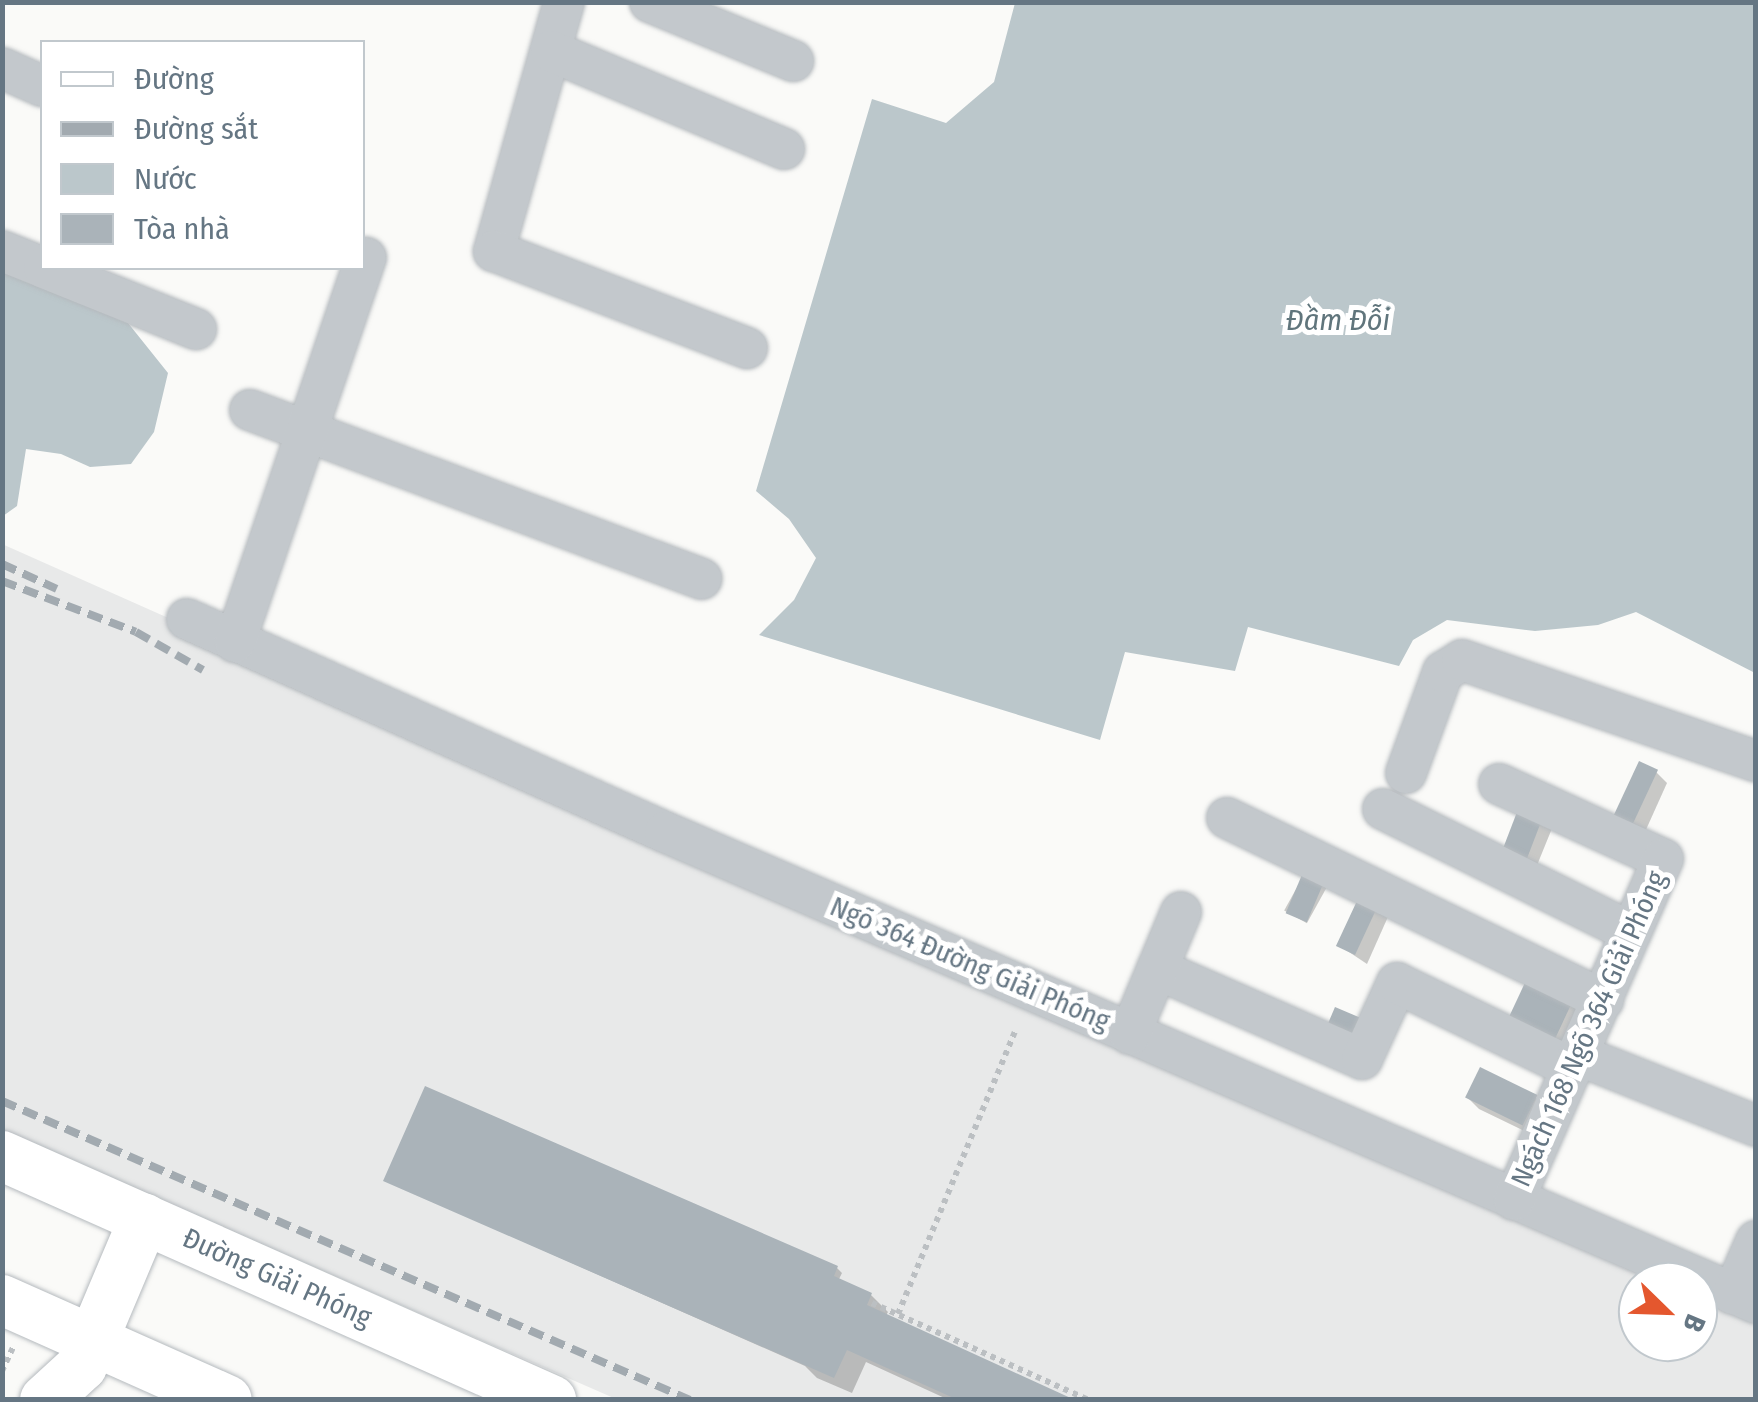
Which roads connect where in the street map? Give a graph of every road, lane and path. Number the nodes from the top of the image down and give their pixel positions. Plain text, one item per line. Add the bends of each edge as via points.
1 (564, 2) edge
2 (650, 2) edge
3 (550, 51) junction
4 (793, 61) dead end
5 (2, 68) edge
6 (40, 85) edge
7 (784, 149) dead end
8 (2, 250) edge
9 (366, 258) dead end
10 (365, 261) edge
11 (40, 266) edge
12 (50, 270) edge
13 (362, 270) edge
14 (196, 330) dead end
15 (748, 348) dead end
16 (250, 410) dead end
17 (307, 432) junction
18 (701, 579) dead end
19 (187, 619) dead end
20 (235, 642) junction
21 (1756, 761) edge
22 (1406, 773) dead end
23 (1498, 784) dead end
24 (1383, 809) dead end
25 (1227, 818) dead end
26 (1181, 912) dead end
27 (1631, 932) junction
28 (1157, 969) junction
29 (1602, 1000) junction
30 (1015, 1032) dead end
31 (1130, 1034) junction
32 (1575, 1062) junction
33 (1756, 1126) edge
34 (2, 1156) edge
35 (1514, 1200) junction
36 (144, 1220) junction
37 (1756, 1241) edge
38 (1744, 1299) edge
39 (872, 1303) dead end
40 (898, 1314) junction
41 (10, 1319) edge
42 (92, 1340) junction
43 (2, 1371) edge
44 (15, 1400) edge
45 (45, 1400) edge
46 (227, 1400) edge
47 (551, 1400) edge
48 (1089, 1400) edge

1 - 3 lane
2 - 4 lane
3 - 7 lane
3 - 15 lane via 494,251
5 - 6 lane
8 - 11 lane
9 - 10 lane
12 - 14 lane
13 - 17 lane
16 - 17 lane
17 - 18 lane
17 - 20 lane
19 - 20 lane, Ngõ 364 Đường Giải Phóng
20 - 31 lane, Ngõ 364 Đường Giải Phóng
21 - 22 lane via 1462,660 1443,672
23 - 27 lane, Ngách 168 Ngõ 364 Giải Phóng via 1663,859
24 - 27 lane
25 - 29 lane
26 - 28 lane
27 - 29 lane, Ngách 168 Ngõ 364 Giải Phóng
28 - 31 lane
28 - 32 lane via 1362,1059 1397,984
29 - 32 lane, Ngách 168 Ngõ 364 Giải Phóng
30 - 40 path
31 - 35 lane, Ngõ 364 Đường Giải Phóng
32 - 33 lane
32 - 35 lane, Ngách 168 Ngõ 364 Giải Phóng
34 - 36 main road, Đường Giải Phóng
35 - 38 lane, Ngõ 364 Đường Giải Phóng
36 - 42 main road
36 - 47 main road, Đường Giải Phóng
37 - 38 lane
39 - 40 path
40 - 48 path
41 - 42 main road
41 - 43 path
42 - 44 main road via 69,1350
42 - 45 main road via 82,1366
42 - 46 main road

